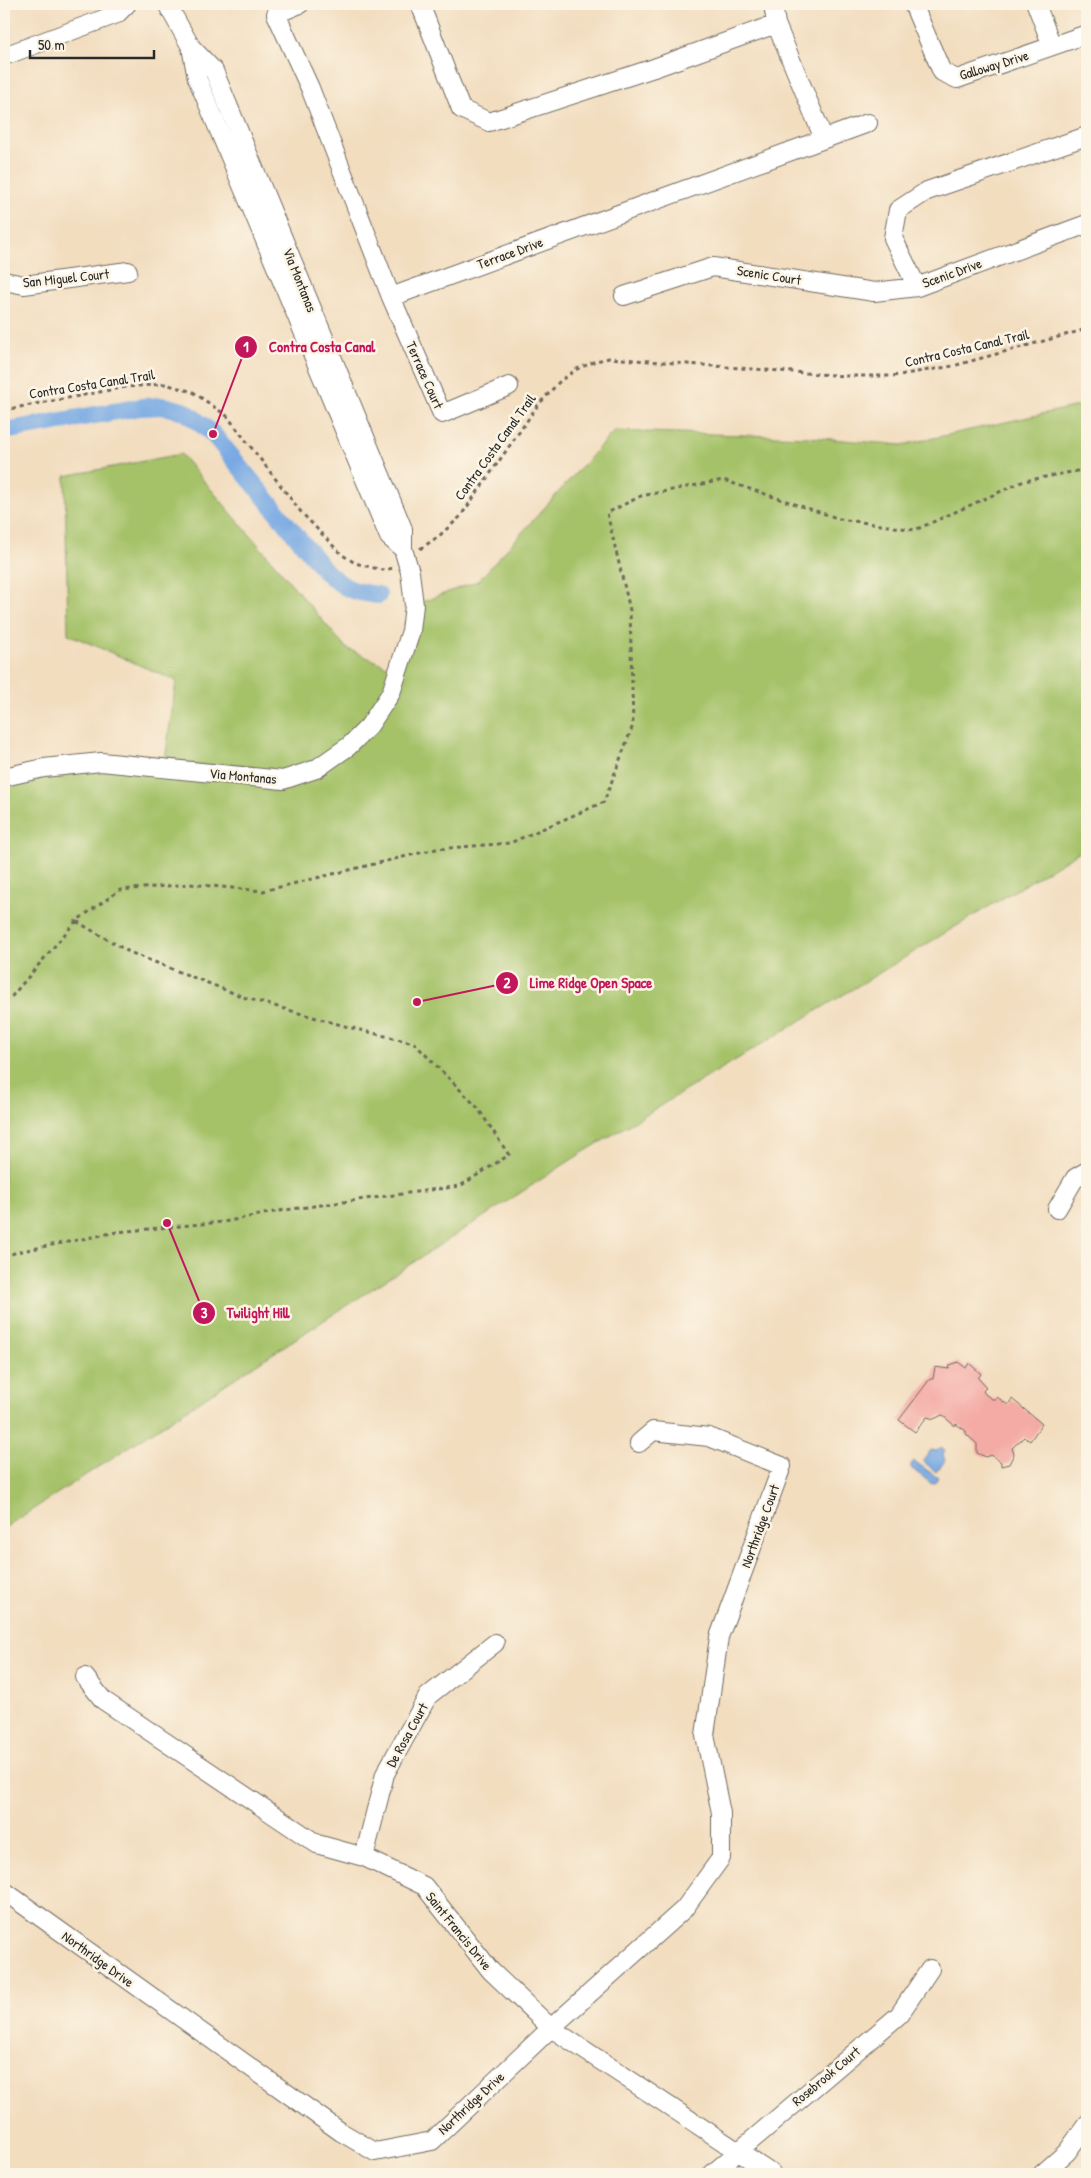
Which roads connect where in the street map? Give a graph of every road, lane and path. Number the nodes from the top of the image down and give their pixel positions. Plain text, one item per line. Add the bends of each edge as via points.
1 (127, 4) edge
2 (167, 4) edge
3 (300, 4) edge
4 (420, 4) edge
5 (773, 4) edge
6 (913, 4) edge
7 (1036, 4) edge
8 (776, 24) junction
9 (1087, 34) edge
10 (1052, 46) junction
11 (4, 56) edge
12 (868, 123) dead end
13 (1087, 136) edge
14 (824, 139) junction
15 (1087, 224) edge
16 (128, 271) dead end
17 (4, 281) edge
18 (917, 286) junction
19 (624, 296) dead end
20 (391, 297) junction
21 (1087, 329) edge
22 (508, 386) dead end
23 (4, 410) edge
24 (1087, 469) edge
25 (406, 560) junction
26 (4, 777) edge
27 (76, 921) junction
28 (4, 1000) edge
29 (1087, 1171) edge
30 (1057, 1209) dead end
31 (4, 1257) edge
32 (639, 1443) dead end
33 (496, 1643) dead end
34 (85, 1677) dead end
35 (704, 1735) joint
36 (364, 1857) junction
37 (4, 1891) edge
38 (930, 1969) dead end
39 (551, 2028) junction
40 (1087, 2124) edge
41 (737, 2151) junction
42 (712, 2174) edge
43 (772, 2174) edge
44 (1042, 2174) edge

1 - 11 street via 117,14
2 - 25 street, Via Montanas via 191,47 197,78 385,528
3 - 20 street via 276,14 310,88
4 - 8 street via 461,109 489,122
5 - 8 street
6 - 10 street, Galloway Drive via 942,72 957,79
7 - 10 street
8 - 14 street
9 - 10 street, Galloway Drive
12 - 14 street, Terrace Drive
13 - 18 street, Scenic Drive via 927,192 898,210 893,238
14 - 20 street, Terrace Drive
15 - 18 street, Scenic Drive
16 - 17 street, San Miguel Court via 24,285
18 - 19 street, Scenic Court via 874,292 713,267
20 - 22 street, Terrace Court via 442,414
21 - 25 path, Contra Costa Canal Trail via 953,366 893,376 845,376 609,358 596,361 577,369 555,387 538,405 460,517
23 - 25 path, Contra Costa Canal Trail via 126,387 166,384 187,390 228,416 301,512 341,554 355,563 383,570 391,570
24 - 27 path via 1024,481 915,530 840,519 723,480 641,496 607,513 630,610 633,725 604,802 510,843 436,849 263,891 190,884 120,890
25 - 26 street, Via Montanas via 414,605 411,631 391,693 369,726 349,746 316,769 283,780 101,762 44,768
27 - 28 path via 12,996
27 - 31 path via 129,952 246,998 414,1043 477,1107 509,1155 460,1186 285,1210 223,1222 117,1232
29 - 30 street via 1075,1178
32 - 35 street, Northridge Court via 653,1431 709,1437 782,1466 720,1637
33 - 36 street, De Rosa Court via 428,1696 385,1774
34 - 36 street, Saint Francis Drive via 103,1700 317,1844
35 - 39 street, Northridge Drive via 721,1813 722,1858 684,1909
36 - 39 street, Saint Francis Drive via 424,1886 491,1971
37 - 39 street, Northridge Drive via 341,2132 375,2152 432,2140
38 - 41 street, Rosebrook Court via 899,2015
39 - 41 street, Saint Francis Drive
40 - 44 street via 1067,2152
41 - 42 street, Rosebrook Court
41 - 43 street, Saint Francis Drive

